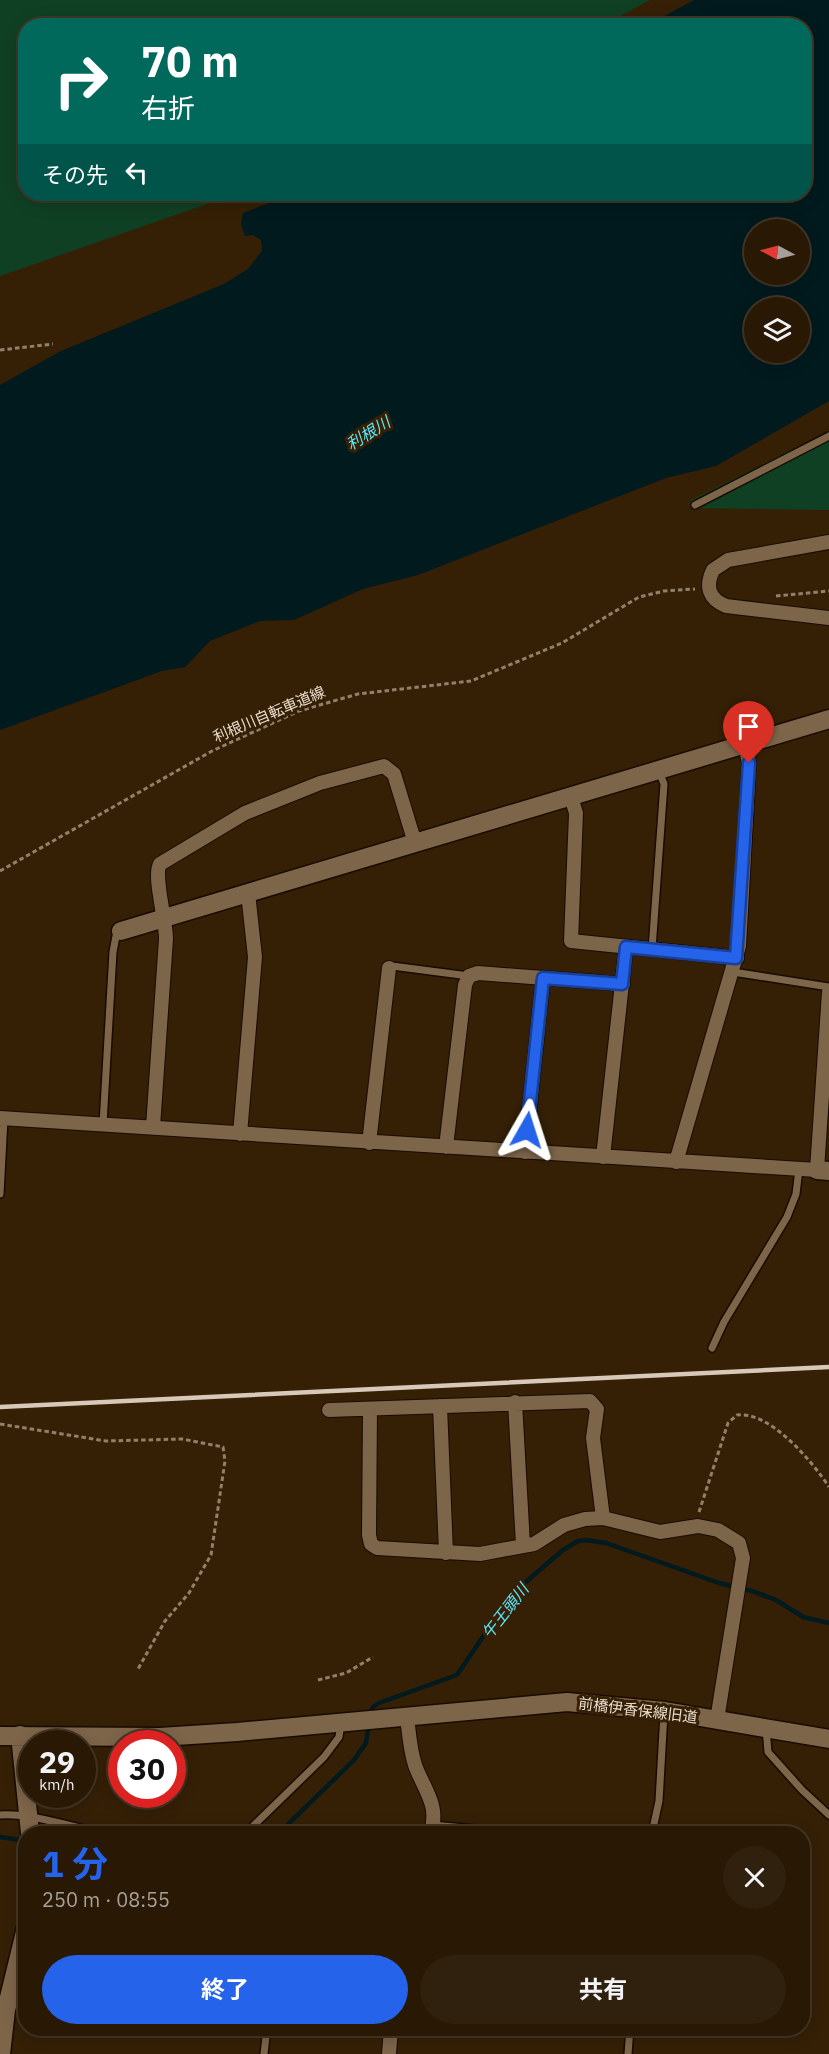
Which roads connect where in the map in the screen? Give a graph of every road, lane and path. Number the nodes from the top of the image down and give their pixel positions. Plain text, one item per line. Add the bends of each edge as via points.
1 (52, 344) dead end
2 (0, 350) edge
3 (829, 436) edge
4 (694, 505) dead end
5 (829, 542) edge
6 (700, 589) dead end
7 (829, 591) edge
8 (770, 596) dead end
9 (829, 618) edge
10 (829, 719) edge
11 (745, 745) junction
12 (658, 771) junction
13 (571, 797) junction
14 (415, 843) junction
15 (0, 871) edge
16 (248, 893) junction
17 (166, 918) junction
18 (121, 931) joint
19 (626, 947) junction
20 (652, 950) junction
21 (735, 965) junction
22 (389, 968) joint
23 (469, 976) junction
24 (543, 978) junction
25 (622, 984) junction
26 (829, 987) edge
27 (829, 992) edge
28 (828, 1021) edge
29 (2, 1119) edge
30 (103, 1124) junction
31 (153, 1127) junction
32 (240, 1134) junction
33 (369, 1143) junction
34 (446, 1147) junction
35 (525, 1152) junction
36 (603, 1157) junction
37 (676, 1162) junction
38 (799, 1169) junction
39 (823, 1171) edge
40 (0, 1194) edge
41 (712, 1348) dead end
42 (515, 1402) junction
43 (440, 1406) junction
44 (370, 1409) junction
45 (329, 1410) dead end
46 (0, 1424) edge
47 (829, 1486) edge
48 (603, 1518) junction
49 (697, 1519) dead end
50 (523, 1545) junction
51 (446, 1553) junction
52 (373, 1657) dead end
53 (138, 1669) dead end
54 (318, 1680) dead end
55 (664, 1711) junction
56 (407, 1717) junction
57 (717, 1720) junction
58 (357, 1722) junction
59 (766, 1728) junction
60 (18, 1735) edge
61 (0, 1736) edge
62 (96, 1736) edge
63 (829, 1738) edge
64 (27, 1808) edge
65 (0, 1815) edge
66 (829, 1815) edge
67 (29, 1823) edge
68 (63, 1826) edge
69 (253, 1826) edge
70 (432, 1826) edge
71 (653, 1826) edge
72 (18, 1961) edge
73 (266, 2036) edge
74 (390, 2036) edge
75 (629, 2036) edge
76 (1, 2054) edge
77 (264, 2054) edge
78 (389, 2054) edge
79 (628, 2054) edge

1 - 2 path
3 - 4 lane
5 - 9 street via 728,560 713,570 709,589 713,599 726,606
6 - 15 path, 利根川自転車道線 via 639,597 562,643 471,681 357,694 298,711 212,751
7 - 8 path
10 - 11 street
11 - 12 street
11 - 21 street via 749,763
12 - 13 street
12 - 20 lane via 664,784
13 - 14 street
13 - 19 street via 576,813 569,938
14 - 16 street
14 - 17 street via 394,774 388,767 378,766 320,783 245,813 165,859 156,875
16 - 17 street
16 - 32 street via 255,957
17 - 18 street
17 - 31 street
18 - 30 lane via 116,936 114,952
19 - 20 street
19 - 25 street
20 - 21 street
21 - 26 lane via 744,976
21 - 37 street
22 - 23 lane
22 - 33 street
23 - 24 street via 478,973
23 - 34 street
24 - 25 street
24 - 35 street
25 - 36 street
27 - 28 street
28 - 39 street
29 - 30 street
29 - 40 lane
30 - 31 street
31 - 32 street
32 - 33 street
33 - 34 street
34 - 35 street
35 - 36 street
36 - 37 street
37 - 38 street
38 - 39 street
38 - 41 lane via 796,1194 787,1217
42 - 43 street
42 - 48 street via 586,1400 596,1406 593,1438
42 - 50 street
43 - 44 street
43 - 51 street
44 - 45 street
44 - 51 street via 371,1544 377,1548
46 - 53 path via 106,1441 182,1439 223,1448 225,1461 212,1555 189,1593 165,1621
47 - 49 path via 767,1422 737,1415 728,1423
48 - 50 street via 564,1525 542,1540
48 - 57 street via 660,1532 690,1526 708,1528 725,1534 742,1548
50 - 51 street via 480,1554
52 - 54 path via 346,1673
55 - 56 street, 前橋伊香保線旧道 via 567,1702
55 - 57 street, 前橋伊香保線旧道
55 - 71 lane
56 - 58 street, 前橋伊香保線旧道
56 - 70 street via 415,1764 433,1805
57 - 59 street, 前橋伊香保線旧道
58 - 62 street, 前橋伊香保線旧道 via 160,1737
58 - 69 lane
59 - 63 street, 前橋伊香保線旧道
59 - 66 lane via 768,1752
60 - 61 street, 前橋伊香保線旧道
64 - 67 street
65 - 67 lane
67 - 68 lane
72 - 76 street
73 - 77 lane
74 - 78 street
75 - 79 lane

